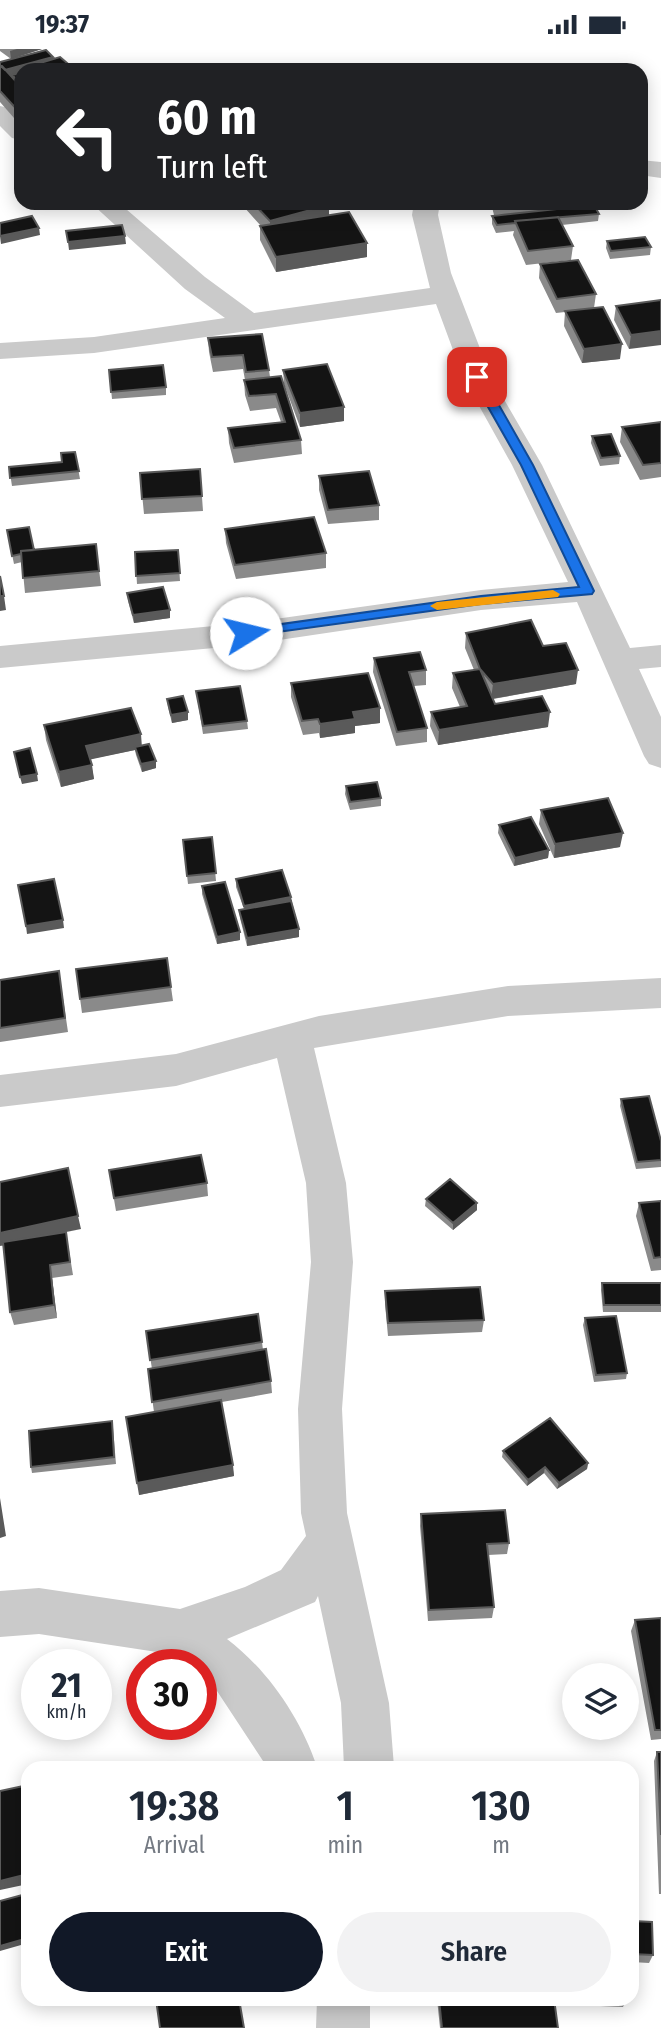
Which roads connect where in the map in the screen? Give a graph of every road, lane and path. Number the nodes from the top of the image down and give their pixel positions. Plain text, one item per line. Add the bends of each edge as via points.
1 (0, 113) edge
2 (14, 127) edge
3 (112, 210) edge
4 (426, 210) edge
5 (446, 294) junction
6 (251, 324) junction
7 (0, 351) edge
8 (587, 591) junction
9 (661, 656) edge
10 (0, 657) edge
11 (619, 660) junction
12 (661, 756) edge
13 (661, 993) edge
14 (292, 1038) junction
15 (0, 1091) edge
16 (330, 1541) junction
17 (0, 1614) edge
18 (180, 1632) junction
19 (290, 1761) edge
20 (369, 1761) edge
21 (344, 2006) edge
22 (343, 2028) edge

1 - 2 street
3 - 6 street via 195,283
4 - 5 street
5 - 6 street
5 - 8 street via 477,377 527,465
6 - 7 street via 94,345
8 - 10 street via 469,602 246,633
8 - 11 street
9 - 11 street
11 - 12 street
13 - 14 street via 508,1001
14 - 15 street via 176,1070
14 - 16 street via 326,1183 331,1262 320,1409 324,1513
16 - 18 street via 298,1586
16 - 20 street via 365,1703
17 - 18 street via 39,1611
18 - 19 street via 234,1674 282,1742
21 - 22 street

